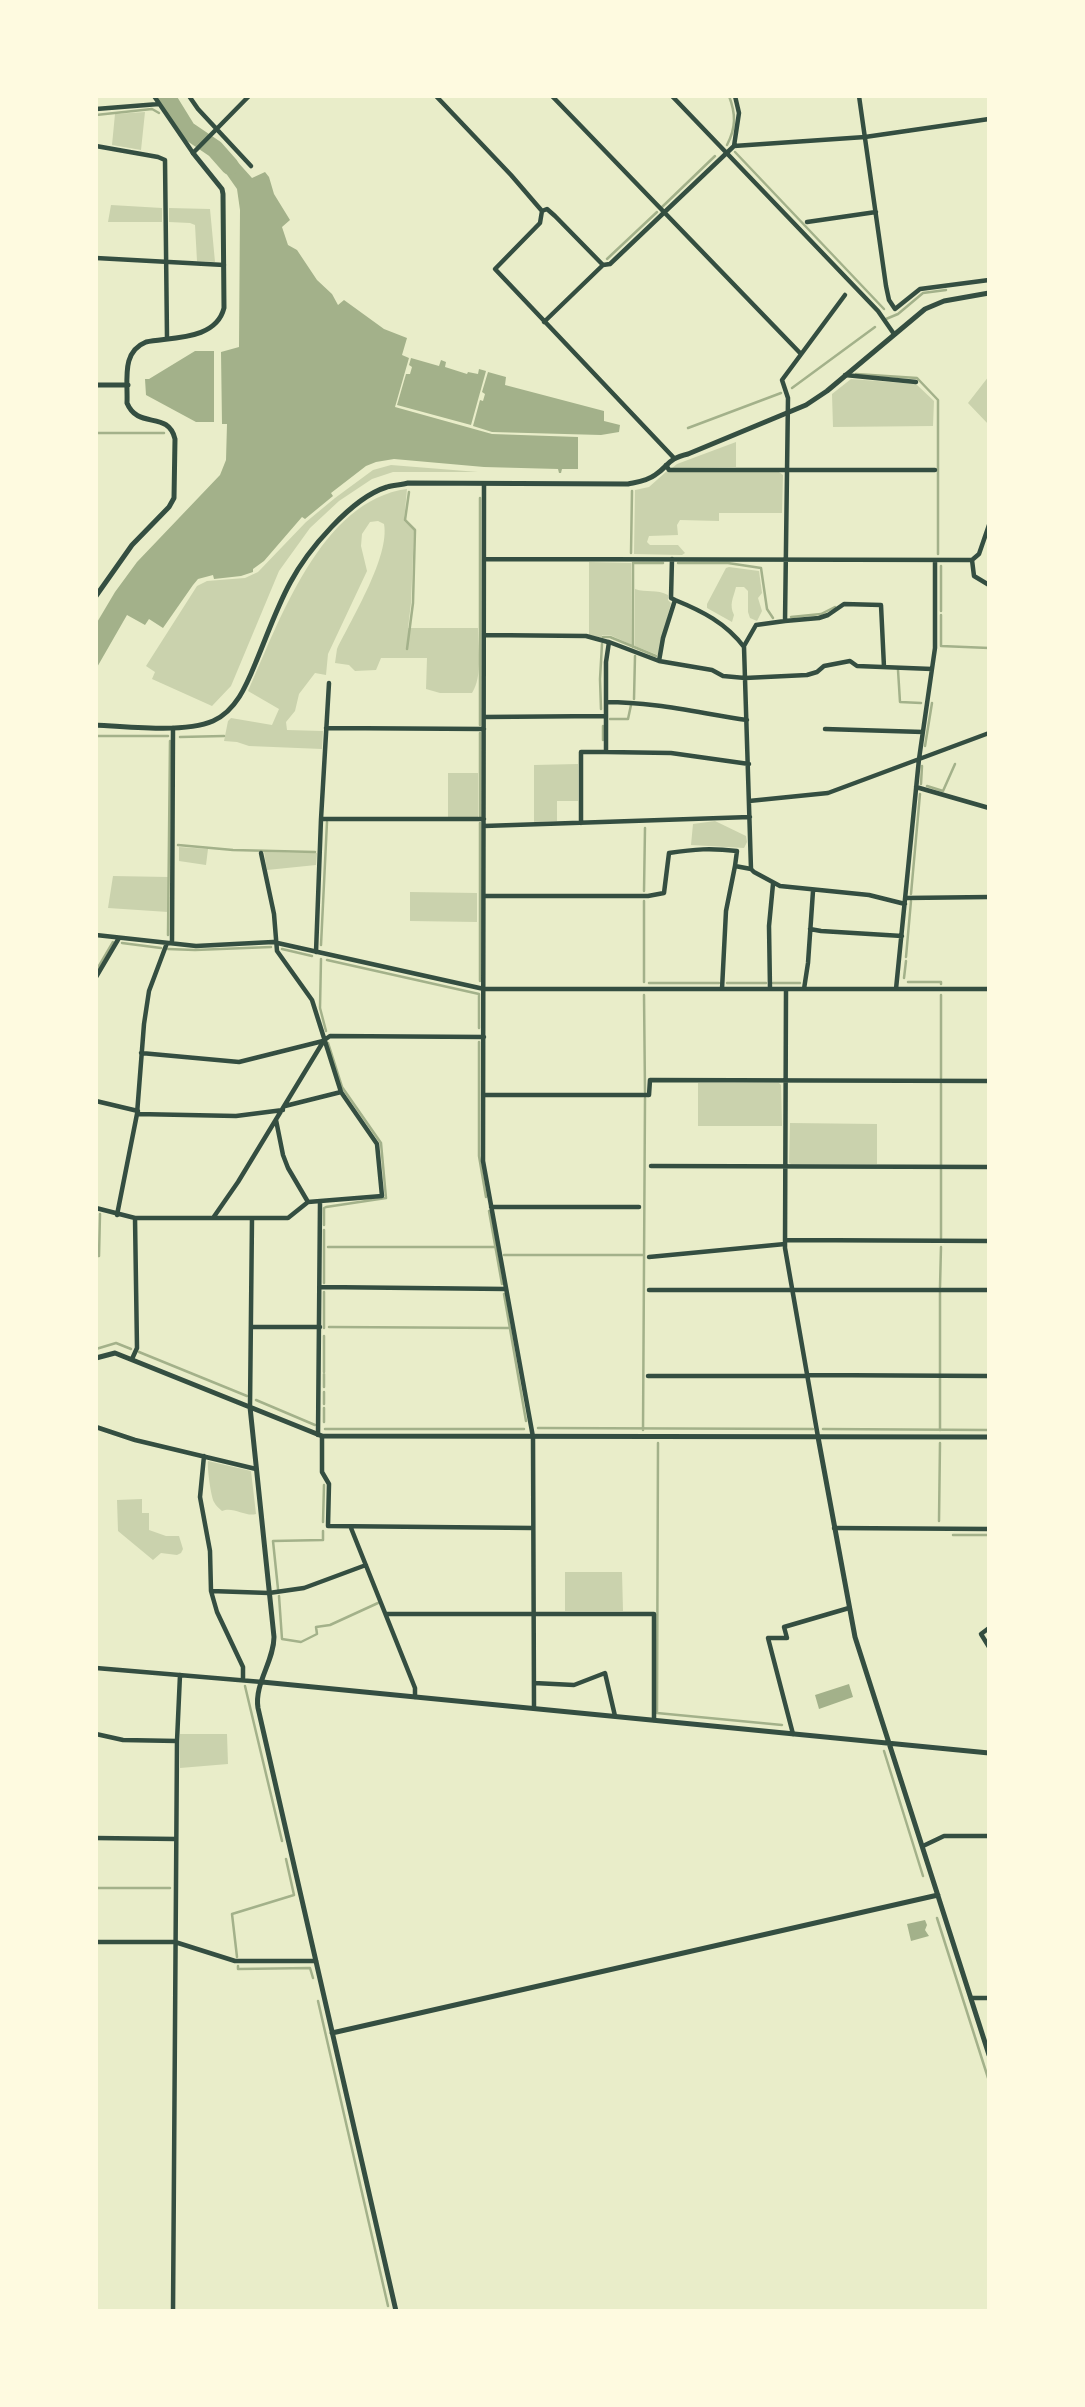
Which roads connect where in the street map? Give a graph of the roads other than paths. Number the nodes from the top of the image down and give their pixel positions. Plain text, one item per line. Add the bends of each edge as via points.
1 (154, 96) edge
2 (189, 96) edge
3 (249, 96) edge
4 (436, 96) edge
5 (552, 96) edge
6 (673, 96) edge
7 (735, 96) edge
8 (859, 96) edge
9 (160, 104) junction
10 (96, 109) edge
11 (989, 119) edge
12 (217, 130) junction
13 (865, 137) junction
14 (96, 146) edge
15 (734, 146) junction
16 (193, 153) junction
17 (727, 153) junction
18 (251, 166) dead end
19 (542, 211) junction
20 (876, 212) junction
21 (663, 213) junction
22 (807, 222) dead end
23 (96, 258) edge
24 (165, 262) junction
25 (224, 265) junction
26 (603, 265) junction
27 (989, 280) edge
28 (989, 293) edge
29 (845, 295) dead end
30 (544, 322) junction
31 (894, 334) junction
32 (167, 338) junction
33 (801, 354) junction
34 (845, 375) junction
35 (916, 382) dead end
36 (96, 385) edge
37 (128, 385) junction
38 (786, 415) junction
39 (674, 458) junction
40 (666, 465) junction
41 (786, 470) junction
42 (935, 470) dead end
43 (484, 484) junction
44 (989, 525) edge
45 (484, 559) junction
46 (672, 559) junction
47 (785, 559) junction
48 (935, 560) junction
49 (972, 560) junction
50 (989, 584) edge
51 (99, 587) edge
52 (96, 596) edge
53 (675, 600) junction
54 (785, 621) junction
55 (484, 635) junction
56 (609, 642) junction
57 (744, 647) junction
58 (659, 661) junction
59 (884, 667) junction
60 (932, 669) junction
61 (746, 678) junction
62 (329, 683) dead end
63 (606, 702) junction
64 (606, 716) junction
65 (484, 717) junction
66 (747, 720) junction
67 (96, 725) edge
68 (173, 727) junction
69 (326, 728) junction
70 (484, 729) junction
71 (825, 729) dead end
72 (923, 732) junction
73 (989, 733) edge
74 (606, 752) junction
75 (919, 759) junction
76 (749, 764) junction
77 (916, 787) junction
78 (749, 801) junction
79 (989, 808) edge
80 (750, 817) junction
81 (321, 819) junction
82 (484, 819) junction
83 (581, 823) junction
84 (484, 826) junction
85 (261, 853) dead end
86 (735, 866) junction
87 (751, 869) junction
88 (773, 884) junction
89 (813, 891) junction
90 (484, 896) junction
91 (989, 897) edge
92 (905, 901) junction
93 (810, 929) junction
94 (96, 935) edge
95 (902, 936) junction
96 (119, 937) junction
97 (169, 943) junction
98 (277, 943) junction
99 (316, 952) junction
100 (96, 977) edge
101 (484, 989) junction
102 (722, 989) junction
103 (770, 989) junction
104 (786, 989) junction
105 (803, 989) junction
106 (896, 989) junction
107 (989, 989) edge
108 (484, 1037) junction
109 (323, 1041) junction
110 (141, 1053) junction
111 (785, 1080) junction
112 (989, 1082) edge
113 (341, 1092) junction
114 (483, 1095) junction
115 (96, 1101) edge
116 (284, 1108) junction
117 (137, 1113) junction
118 (276, 1120) junction
119 (651, 1166) dead end
120 (785, 1166) junction
121 (989, 1167) edge
122 (309, 1202) junction
123 (320, 1202) junction
124 (491, 1207) junction
125 (639, 1207) dead end
126 (96, 1208) edge
127 (117, 1215) junction
128 (135, 1218) junction
129 (214, 1218) junction
130 (253, 1218) junction
131 (989, 1241) edge
132 (785, 1242) junction
133 (649, 1257) dead end
134 (320, 1287) junction
135 (506, 1289) junction
136 (792, 1289) junction
137 (649, 1290) dead end
138 (989, 1290) edge
139 (252, 1327) junction
140 (320, 1327) junction
141 (96, 1358) edge
142 (132, 1359) junction
143 (807, 1375) junction
144 (648, 1376) dead end
145 (989, 1376) edge
146 (250, 1407) junction
147 (96, 1427) edge
148 (320, 1435) junction
149 (533, 1437) junction
150 (818, 1437) junction
151 (989, 1437) edge
152 (204, 1456) junction
153 (256, 1469) junction
154 (351, 1527) junction
155 (533, 1528) junction
156 (834, 1528) junction
157 (989, 1528) edge
158 (366, 1565) junction
159 (211, 1591) junction
160 (270, 1593) junction
161 (849, 1608) junction
162 (533, 1613) junction
163 (386, 1614) junction
164 (989, 1628) edge
165 (989, 1647) edge
166 (96, 1668) edge
167 (180, 1675) junction
168 (243, 1680) junction
169 (262, 1682) junction
170 (534, 1683) junction
171 (415, 1697) junction
172 (534, 1708) junction
173 (615, 1716) junction
174 (654, 1720) junction
175 (96, 1734) edge
176 (793, 1734) junction
177 (177, 1741) junction
178 (891, 1744) junction
179 (989, 1753) edge
180 (989, 1836) edge
181 (96, 1838) edge
182 (176, 1839) junction
183 (923, 1846) junction
184 (938, 1895) junction
185 (96, 1942) edge
186 (175, 1942) junction
187 (316, 1961) junction
188 (971, 1998) junction
189 (989, 1998) edge
190 (332, 2033) junction
191 (989, 2055) edge
192 (173, 2311) edge
193 (396, 2311) edge

1 - 9 street
2 - 12 street
3 - 12 street
4 - 19 street
5 - 21 street
6 - 17 street
7 - 15 street via 739,113
8 - 13 street
9 - 10 street
9 - 16 street
11 - 13 street
12 - 16 street
12 - 18 street
13 - 15 street
13 - 20 street
14 - 24 street via 165,160
15 - 17 street
16 - 25 street via 222,189
17 - 21 street
17 - 31 street via 878,311
19 - 26 street via 547,209 555,216
19 - 30 street via 540,223 495,269
20 - 22 street
20 - 27 street via 886,286 895,310 920,289
21 - 26 street via 610,264
21 - 33 street
23 - 24 street
24 - 25 street
24 - 32 street
25 - 32 street via 224,308 216,326
26 - 30 street
28 - 31 street via 925,309
29 - 33 street
30 - 39 street
31 - 34 street
32 - 37 street via 133,350
33 - 38 street via 782,380 788,398
34 - 35 street
34 - 38 street
36 - 37 street
37 - 51 street via 127,403 135,415 160,421 173,430 174,498
38 - 39 street
38 - 41 street
39 - 40 street
40 - 41 street via 669,470
40 - 43 street via 654,476 628,484
41 - 42 street
41 - 47 street
43 - 45 street
43 - 68 street via 408,484 385,487 364,499 315,545 295,574 234,704 205,724
44 - 49 street via 979,554
45 - 46 street
45 - 55 street
46 - 47 street
46 - 53 street via 671,598
47 - 48 street
47 - 54 street
48 - 49 street
48 - 60 street
49 - 50 street via 974,576
51 - 52 street
53 - 57 street via 703,612 732,632
53 - 58 street
54 - 57 street via 756,625
54 - 59 street via 819,618 844,604 881,605
55 - 56 street via 586,636
55 - 65 street
56 - 58 street
56 - 63 street
57 - 61 street
58 - 61 street
59 - 60 street
59 - 61 street via 857,666 850,661 807,675
60 - 72 street
61 - 66 street
62 - 69 street
63 - 64 street
63 - 66 street via 664,705
64 - 65 street
64 - 74 street
65 - 70 street
66 - 76 street
67 - 68 street
68 - 97 street
69 - 70 street
69 - 81 street
70 - 82 street
71 - 72 street
72 - 75 street
73 - 75 street
74 - 76 street via 671,753
74 - 83 street via 581,752
75 - 77 street
75 - 78 street via 828,793
76 - 78 street
77 - 79 street
77 - 92 street
78 - 80 street
80 - 83 street
80 - 87 street
81 - 82 street
81 - 99 street
82 - 84 street
83 - 84 street
84 - 90 street
85 - 98 street
86 - 87 street
86 - 90 street via 737,852 692,849 669,853 664,893
86 - 102 street via 726,911
87 - 88 street
88 - 89 street
88 - 103 street
89 - 92 street
89 - 93 street
90 - 101 street
91 - 92 street
92 - 95 street
93 - 95 street
93 - 105 street
94 - 96 street
95 - 106 street
96 - 97 street
96 - 100 street
97 - 98 street
97 - 110 street via 149,991
98 - 99 street
98 - 109 street via 277,951 312,1000
99 - 101 street
101 - 102 street
101 - 108 street
102 - 103 street
103 - 104 street
104 - 105 street
104 - 111 street
105 - 106 street
106 - 107 street
108 - 109 street via 330,1036
108 - 114 street
109 - 110 street via 239,1062
109 - 113 street
109 - 116 street
110 - 117 street
111 - 112 street
111 - 114 street via 650,1080 649,1095
111 - 120 street
113 - 116 street
113 - 123 street via 377,1144 382,1196
114 - 124 street via 483,1161
115 - 117 street
116 - 117 street via 236,1116
116 - 118 street
117 - 127 street
118 - 122 street via 288,1168
118 - 129 street
119 - 120 street
120 - 121 street
120 - 132 street
122 - 123 street
122 - 130 street via 288,1218
123 - 134 street
124 - 125 street
124 - 135 street
126 - 127 street
127 - 128 street
128 - 129 street
128 - 142 street via 137,1348
129 - 130 street
130 - 139 street
131 - 132 street
132 - 133 street
132 - 136 street
134 - 135 street
134 - 140 street
135 - 149 street
136 - 137 street
136 - 138 street
136 - 143 street
139 - 140 street
139 - 146 street
140 - 148 street
141 - 142 street via 115,1353
142 - 146 street
143 - 144 street
143 - 145 street
143 - 150 street
146 - 148 street
146 - 153 street
147 - 152 street
148 - 149 street
148 - 154 street via 321,1472 328,1484 328,1526
149 - 150 street
149 - 155 street
150 - 151 street
150 - 156 street
152 - 153 street
152 - 159 street via 200,1496 210,1551
153 - 160 street
154 - 155 street
154 - 158 street
155 - 162 street
156 - 157 street
156 - 161 street
158 - 160 street via 304,1588
158 - 163 street
159 - 160 street
159 - 168 street via 243,1667
160 - 169 street via 274,1642
161 - 176 street via 783,1627 787,1638 768,1639
161 - 178 street
162 - 163 street
162 - 170 street
162 - 174 street via 654,1614
163 - 171 street
164 - 165 street via 981,1634
166 - 167 street
167 - 168 street
167 - 177 street
168 - 169 street
169 - 171 street
169 - 187 street via 258,1708
170 - 172 street
170 - 173 street via 574,1685 605,1673
171 - 172 street
172 - 173 street
173 - 174 street
174 - 176 street
175 - 177 street via 123,1740
176 - 178 street
177 - 182 street
178 - 179 street
178 - 183 street
180 - 183 street via 944,1836
181 - 182 street
182 - 186 street
183 - 184 street
184 - 188 street
184 - 190 street
185 - 186 street
186 - 187 street via 235,1961
186 - 192 street
187 - 190 street
188 - 189 street
188 - 191 street
190 - 193 street

